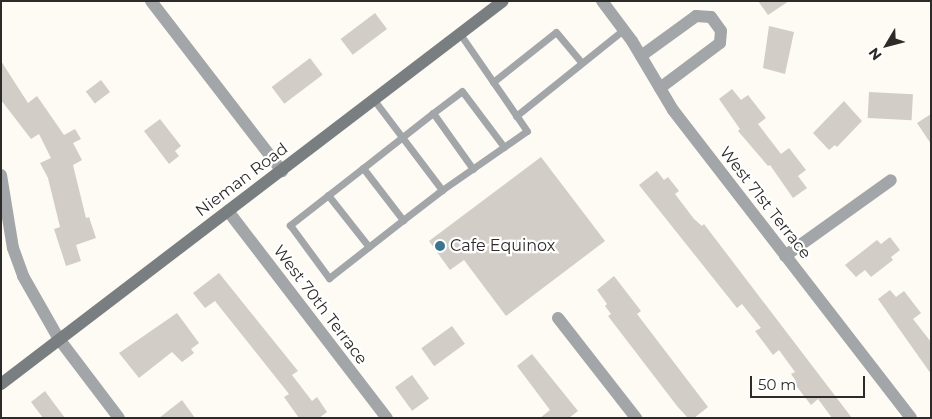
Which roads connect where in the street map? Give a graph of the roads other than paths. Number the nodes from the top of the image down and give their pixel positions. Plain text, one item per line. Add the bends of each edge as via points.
1 (151, 1) edge
2 (503, 1) edge
3 (602, 1) edge
4 (623, 30) junction
5 (460, 34) junction
6 (641, 56) junction
7 (582, 63) junction
8 (493, 82) junction
9 (660, 88) junction
10 (374, 100) junction
11 (433, 112) junction
12 (516, 116) junction
13 (402, 137) junction
14 (504, 148) junction
15 (363, 168) junction
16 (474, 169) junction
17 (282, 171) junction
18 (1, 175) edge
19 (891, 180) dead end
20 (442, 190) junction
21 (328, 195) junction
22 (5, 211) edge
23 (228, 211) junction
24 (403, 220) junction
25 (369, 247) junction
26 (786, 256) junction
27 (558, 318) dead end
28 (59, 340) junction
29 (1, 384) edge
30 (119, 418) edge
31 (387, 418) edge
32 (636, 418) edge
33 (911, 418) edge

1 - 17 street
2 - 5 main road, Nieman Road
3 - 4 street, West 71st Terrace
4 - 6 street, West 71st Terrace
4 - 7 lane
5 - 8 lane
5 - 10 main road, Nieman Road
6 - 9 street, West 71st Terrace
6 - 9 street via 696,16 711,17 721,31 720,43
7 - 8 lane via 556,32
7 - 12 lane
8 - 12 lane
9 - 26 street, West 71st Terrace via 673,110
10 - 13 lane
10 - 17 main road, Nieman Road
11 - 13 lane
11 - 14 lane via 462,90
11 - 16 lane
12 - 14 lane via 527,130
13 - 15 lane
13 - 20 lane
14 - 16 lane
15 - 21 lane
15 - 24 lane
16 - 20 lane
17 - 23 main road, Nieman Road
18 - 22 street
19 - 26 street
20 - 24 lane
21 - 25 lane
21 - 25 lane via 290,225 329,278
22 - 28 street via 23,276
23 - 28 main road, Nieman Road
23 - 31 street, West 70th Terrace
24 - 25 lane
26 - 33 street, West 71st Terrace
27 - 32 street
28 - 29 main road, Nieman Road
28 - 30 street

